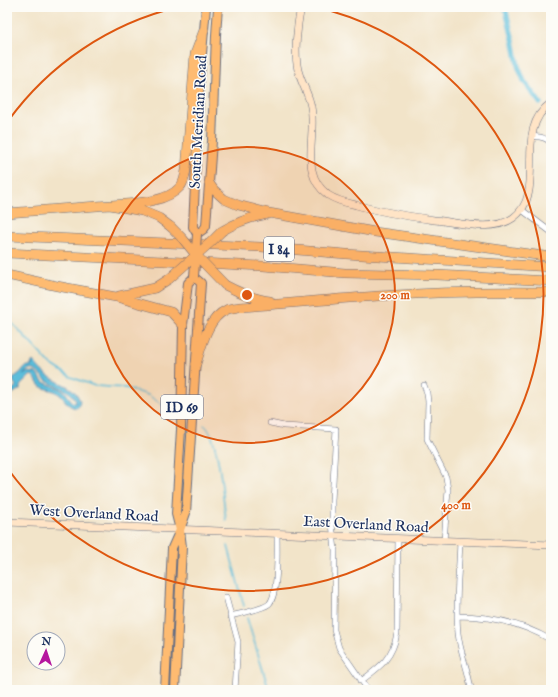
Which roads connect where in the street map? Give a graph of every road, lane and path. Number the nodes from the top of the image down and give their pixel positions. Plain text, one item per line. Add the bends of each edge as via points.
1 (206, 7) edge
2 (211, 7) edge
3 (218, 7) edge
4 (301, 7) edge
5 (204, 30) junction
6 (216, 34) junction
7 (551, 103) edge
8 (531, 136) junction
9 (551, 143) edge
10 (209, 183) junction
11 (110, 205) junction
12 (522, 210) junction
13 (7, 213) edge
14 (270, 213) junction
15 (551, 232) edge
16 (197, 234) junction
17 (7, 236) edge
18 (7, 253) edge
19 (196, 255) junction
20 (551, 257) edge
21 (551, 267) edge
22 (7, 275) edge
23 (194, 277) junction
24 (551, 281) edge
25 (551, 292) edge
26 (116, 296) junction
27 (293, 304) junction
28 (183, 325) junction
29 (196, 364) junction
30 (424, 385) dead end
31 (270, 423) dead end
32 (7, 522) edge
33 (180, 530) junction
34 (277, 533) junction
35 (333, 536) junction
36 (398, 539) junction
37 (444, 541) junction
38 (460, 541) junction
39 (551, 545) edge
40 (226, 597) dead end
41 (230, 616) junction
42 (457, 616) junction
43 (551, 640) edge
44 (361, 681) junction
45 (165, 690) edge
46 (175, 690) edge
47 (235, 690) edge
48 (368, 690) edge
49 (471, 690) edge

1 - 5 main road, South Meridian Road
2 - 6 main road via 210,19
3 - 6 main road, South Meridian Road
4 - 12 street via 297,64 312,109 312,173 322,190 338,200 382,212 485,226 502,224
5 - 11 highway via 195,54 186,170 181,187 160,200
5 - 16 main road, South Meridian Road / ID 69 via 193,227
6 - 10 main road, South Meridian Road / ID 69
7 - 8 street via 540,113
8 - 9 street via 543,138
8 - 12 street via 529,190
10 - 14 highway via 224,199
10 - 16 main road, South Meridian Road / ID 69 via 206,226
11 - 13 highway
11 - 19 highway, bridge via 142,211 159,218 171,227
12 - 15 street
14 - 19 highway, bridge via 237,222 222,231
14 - 20 highway via 375,232
16 - 19 main road, South Meridian Road / ID 69, bridge
17 - 21 highway, I 84 via 261,247
18 - 24 highway, I 84 via 346,273
19 - 23 main road, South Meridian Road / ID 69, bridge
19 - 26 highway, bridge via 155,288
19 - 27 highway, bridge via 225,286 260,300
22 - 26 highway
23 - 28 main road, South Meridian Road / ID 69 via 188,283
23 - 29 main road, South Meridian Road / ID 69 via 201,283
25 - 27 highway via 377,296
26 - 28 highway via 171,312
27 - 29 highway via 227,309 211,323
28 - 33 main road, South Meridian Road / ID 69 via 176,514
29 - 33 main road, South Meridian Road / ID 69 via 186,513
30 - 37 street via 428,402 427,439 446,477 448,490
31 - 35 street via 336,429
32 - 33 street, West Overland Road
33 - 34 street, East Overland Road
33 - 45 main road, South Meridian Road / ID 69 via 172,548
33 - 46 main road, South Meridian Road / ID 69 via 182,547
34 - 35 street, East Overland Road
34 - 41 street via 274,596 269,604
35 - 36 street, East Overland Road
35 - 44 street via 334,630 339,648
36 - 37 street, East Overland Road
36 - 44 street via 396,643 387,659
37 - 38 street, East Overland Road
38 - 39 street, East Overland Road
38 - 42 street
40 - 41 street
41 - 47 street via 238,642
42 - 43 street via 505,621 533,630
42 - 49 street via 460,646
44 - 48 street

